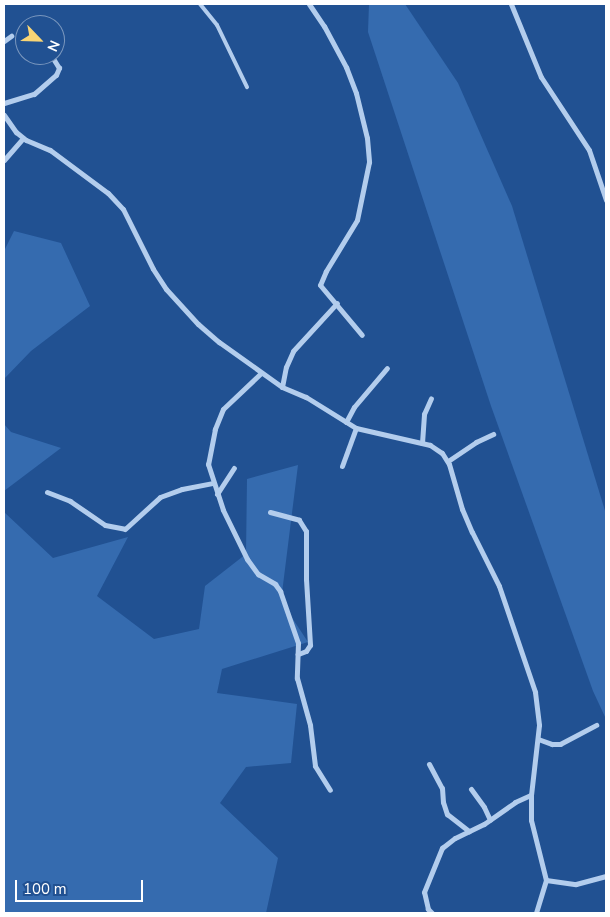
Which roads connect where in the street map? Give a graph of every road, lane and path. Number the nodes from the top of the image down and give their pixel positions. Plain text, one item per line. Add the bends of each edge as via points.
1 (200, 4) edge
2 (309, 4) edge
3 (511, 4) edge
4 (11, 36) dead end
5 (4, 41) edge
6 (57, 65) edge
7 (247, 87) dead end
8 (4, 103) edge
9 (4, 115) edge
10 (23, 138) junction
11 (4, 160) edge
12 (606, 200) edge
13 (338, 303) junction
14 (362, 335) dead end
15 (388, 368) dead end
16 (261, 373) junction
17 (282, 387) junction
18 (431, 398) dead end
19 (346, 422) junction
20 (356, 428) junction
21 (493, 434) dead end
22 (422, 443) junction
23 (448, 461) junction
24 (342, 466) dead end
25 (234, 468) dead end
26 (213, 482) junction
27 (46, 492) dead end
28 (217, 494) junction
29 (270, 512) dead end
30 (298, 654) junction
31 (596, 724) dead end
32 (538, 739) junction
33 (429, 764) dead end
34 (471, 789) dead end
35 (330, 790) dead end
36 (531, 795) junction
37 (490, 820) junction
38 (468, 831) junction
39 (606, 876) edge
40 (546, 880) junction
41 (432, 913) edge
42 (536, 913) edge

1 - 7 lane via 217,25
2 - 13 street via 346,66 363,116 369,153 357,220 321,279 320,285
3 - 12 street via 541,77 589,150
4 - 5 street
6 - 8 street via 59,68 52,79 34,94
9 - 10 street
10 - 11 street
10 - 16 street via 50,150 108,192 123,209 166,290 218,342
13 - 14 street
13 - 17 street via 293,351
15 - 19 street via 354,407
16 - 17 street
16 - 26 street via 232,398 221,413 208,457
17 - 19 street via 306,397
18 - 22 street via 424,414
19 - 20 street
20 - 22 street
20 - 24 street
21 - 23 street
22 - 23 street via 436,448
23 - 32 street via 468,524 499,586 535,692
25 - 28 street
26 - 27 street via 160,497 125,529 106,525 70,501
26 - 28 street
28 - 30 street via 231,531 251,565 278,587 298,643
29 - 30 street via 299,520 306,531 310,645
30 - 35 street via 297,678 310,725 315,766
31 - 32 street via 560,744
32 - 36 street
33 - 38 street via 442,788 447,814
34 - 37 street
36 - 37 street
36 - 40 street via 533,832
37 - 38 street
38 - 41 street via 448,842 435,862 424,892
39 - 40 street via 576,884
40 - 42 street

